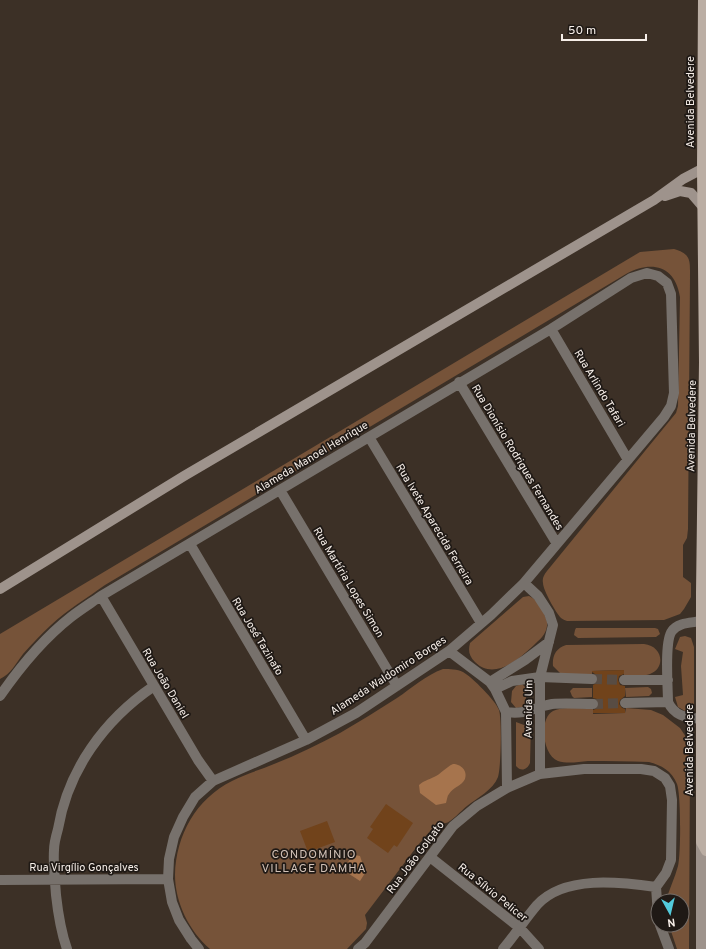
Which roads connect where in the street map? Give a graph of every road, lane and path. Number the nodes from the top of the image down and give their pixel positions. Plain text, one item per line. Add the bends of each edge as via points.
1 (703, 0) edge
2 (704, 169) edge
3 (654, 200) junction
4 (702, 207) junction
5 (550, 329) junction
6 (705, 362) edge
7 (459, 382) junction
8 (671, 406) joint
9 (369, 437) junction
10 (628, 460) junction
11 (280, 490) junction
12 (190, 544) junction
13 (557, 544) junction
14 (524, 583) junction
15 (0, 588) edge
16 (102, 596) junction
17 (704, 621) edge
18 (481, 623) junction
19 (549, 642) junction
20 (449, 651) junction
21 (540, 677) junction
22 (592, 679) tunnel mouth
23 (624, 680) tunnel mouth
24 (668, 680) junction
25 (154, 686) junction
26 (397, 686) junction
27 (492, 686) junction
28 (0, 695) edge
29 (668, 702) junction
30 (625, 703) tunnel mouth
31 (593, 704) tunnel mouth
32 (539, 708) junction
33 (506, 712) junction
34 (704, 719) edge
35 (306, 740) junction
36 (540, 774) junction
37 (213, 781) junction
38 (507, 788) junction
39 (704, 800) edge
40 (704, 846) edge
41 (430, 857) junction
42 (168, 879) junction
43 (0, 880) edge
44 (55, 880) junction
45 (656, 887) junction
46 (656, 893) edge
47 (520, 928) junction
48 (663, 933) edge
49 (67, 949) edge
50 (199, 949) edge
51 (358, 949) edge
52 (504, 949) edge
53 (538, 949) edge
54 (669, 949) edge
55 (701, 949) edge

1 - 2 main road, Avenida Belvedere
2 - 3 street via 683,179
2 - 4 main road, Avenida Belvedere
3 - 4 street via 680,191 691,193
3 - 15 street via 184,476
4 - 6 main road, Avenida Belvedere
5 - 7 street, Alameda Manoel Henrique
5 - 8 street, Alameda Manoel Henrique via 631,278 647,273 658,276 667,284 673,312 674,393
5 - 10 street, Rua Arlindo Tafari
6 - 17 main road, Avenida Belvedere
7 - 9 street, Alameda Manoel Henrique
7 - 13 street, Rua Dionísio Rodrigues Fernandes
8 - 10 street, Alameda Waldomiro Borges
9 - 11 street, Alameda Manoel Henrique
9 - 18 street, Rua Ivete Aparecida Ferreira
10 - 13 street, Alameda Waldomiro Borges
11 - 12 street, Alameda Manoel Henrique
11 - 26 street, Rua Martíria Lopes Simon
12 - 16 street, Alameda Manoel Henrique
12 - 35 street, Rua José Tazinafo
13 - 14 street, Alameda Waldomiro Borges
14 - 18 street, Alameda Waldomiro Borges
14 - 19 street, Avenida Um via 538,596 549,613 553,625
16 - 25 street, Rua João Daniel
16 - 28 street, Alameda Manoel Henrique via 71,617 43,642
17 - 24 street via 680,624 672,630 668,641
17 - 34 main road, Avenida Belvedere
18 - 20 street, Alameda Waldomiro Borges
19 - 21 street, Avenida Um
19 - 27 street
20 - 26 street, Alameda Waldomiro Borges
20 - 27 street, Avenida Um
21 - 22 street
21 - 27 street
21 - 32 street, Avenida Um
23 - 24 street
24 - 29 street
25 - 37 street, Rua João Daniel
25 - 44 street via 135,699 114,719 93,744 75,774 61,812 54,849
26 - 35 street, Alameda Waldomiro Borges via 356,713
27 - 33 street, Avenida Um
29 - 30 street
29 - 34 street via 675,713
31 - 32 street via 551,704
32 - 33 street via 520,713
32 - 36 street, Avenida Um
33 - 38 street, Avenida Um
34 - 39 main road, Avenida Belvedere
35 - 37 street, Alameda Waldomiro Borges
36 - 38 street, Rua João Golgato
36 - 45 street, Rua João Golgato via 584,769 641,769 654,771 665,778 670,786 672,800 671,860
37 - 42 street, Alameda Waldomiro Borges via 195,797 183,817 174,838
38 - 41 street, Rua João Golgato via 477,806 453,826
39 - 40 main road, Avenida Belvedere
40 - 55 street
41 - 47 street, Rua Sílvio Pelicer
41 - 51 street, Rua João Golgato
42 - 44 street, Rua Virgílio Gonçalves
42 - 50 street, Alameda Waldomiro Borges via 172,902 179,920
43 - 44 street, Rua Virgílio Gonçalves
44 - 49 street via 58,914
45 - 46 street
45 - 47 street via 612,882 580,884 554,892 538,905
47 - 52 street
47 - 53 street, Rua Sílvio Pelicer
48 - 54 street

